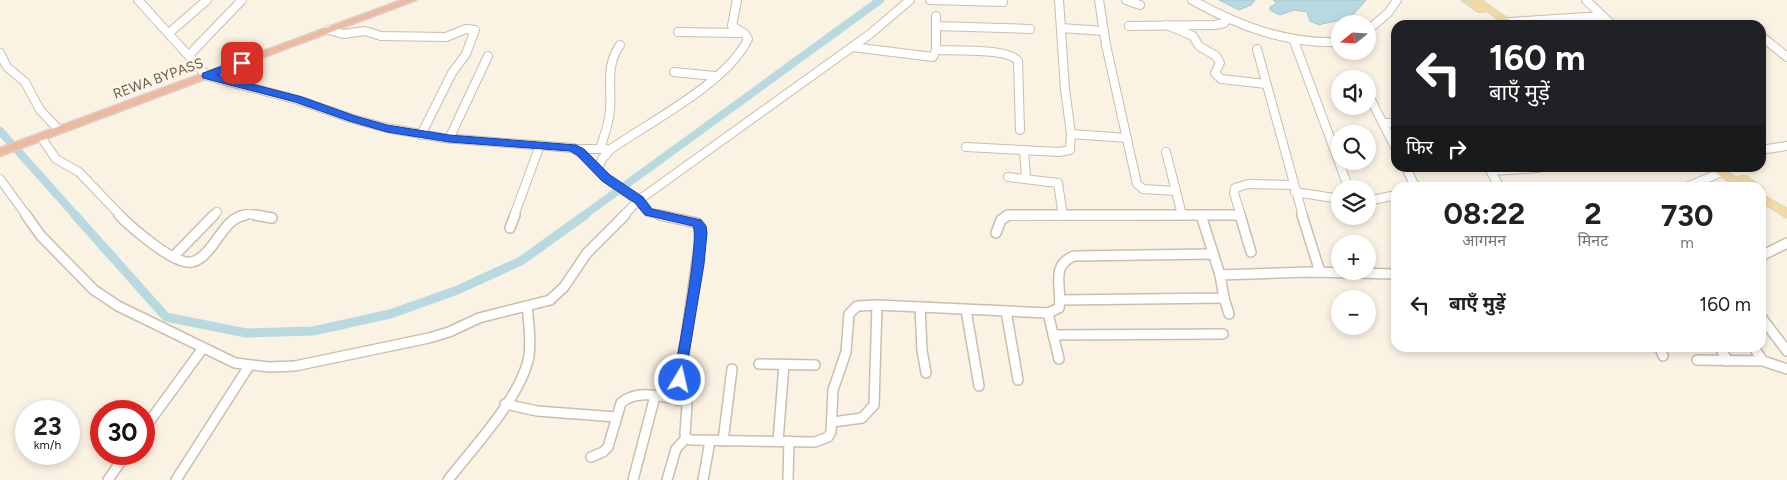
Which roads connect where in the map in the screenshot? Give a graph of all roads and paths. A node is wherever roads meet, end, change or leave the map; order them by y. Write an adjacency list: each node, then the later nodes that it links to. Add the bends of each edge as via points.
1 (138, 0): 35 (street)
2 (207, 0): 35 (street)
3 (242, 0): 44 (street)
4 (738, 0): 34 (street, via 732,26)
5 (910, 0): 40 (street)
6 (930, 0): 16 (street)
7 (1059, 0): 29 (street)
8 (1099, 0): 32 (street)
9 (1126, 0): 17 (street)
10 (1192, 0): 20 (street)
11 (1397, 0): 25 (street)
12 (1465, 0): 21 (main road)
13 (1476, 0): 22 (main road)
14 (1586, 0): 19 (street)
15 (404, 1): 31 (highway, REWA BYPASS)
16 (1004, 2)
17 (1140, 5)
18 (936, 16): 27 (street)
19 (1602, 16): 23 (street); 24 (street)
20 (1227, 19): 26 (street, via 1215,25); 37 (street)
21 (1501, 20)
22 (1502, 20)
23 (1547, 20)
24 (1606, 20)
25 (1376, 23)
26 (1167, 25): 28 (street); 50 (street, via 1193,36 1199,46 1216,56 1220,63 1215,73 1221,80)
27 (936, 26): 30 (street); 42 (street)
28 (1129, 26)
29 (1061, 28): 32 (street); 57 (street)
30 (1030, 29)
31 (329, 30): 48 (highway, REWA BYPASS); 56 (street, via 343,34 364,31 381,36 446,37 466,29 475,30 466,54 452,73)
32 (1104, 31): 58 (street)
33 (678, 32): 34 (street)
34 (743, 32): 49 (street, via 748,40 743,52)
35 (169, 34): 44 (street)
36 (1766, 40): 46 (street)
37 (1294, 41): 38 (street); 79 (street)
38 (1331, 42)
39 (620, 45): 66 (street, via 610,58 610,112)
40 (852, 47): 42 (street, via 929,58 935,56); 88 (street, via 646,197)
41 (1257, 49): 50 (street)
42 (936, 50): 55 (street, via 1004,53 1015,57 1018,61)
43 (0, 53): 54 (street, via 7,67 25,82 40,110)
44 (189, 55): 48 (street)
45 (488, 56): 60 (street)
46 (1787, 57)
47 (674, 72): 49 (street)
48 (207, 76): 54 (highway, REWA BYPASS); 56 (street, via 298,100 352,119)
49 (715, 76): 67 (street)
50 (1266, 84): 83 (street)
51 (1376, 109): 52 (street)
52 (1383, 123): 53 (street); 61 (street)
53 (1391, 123)
54 (60, 130): 59 (highway, REWA BYPASS)
55 (1020, 130)
56 (421, 134): 60 (street)
57 (1071, 134): 58 (street); 69 (street, via 1070,150 1065,152)
58 (1127, 138): 84 (street, via 1137,184 1147,190)
59 (36, 139): 70 (highway, REWA BYPASS); 105 (street, via 60,163 80,172 133,229)
60 (449, 139): 62 (street)
61 (1391, 139)
62 (540, 145): 65 (street); 99 (street)
63 (1787, 146): 68 (street)
64 (966, 147): 69 (street)
65 (576, 149): 66 (street); 72 (street)
66 (600, 149): 67 (street)
67 (611, 149): 72 (street)
68 (1766, 149)
69 (1024, 150): 77 (street)
70 (0, 152)
71 (1166, 152): 84 (street)
72 (598, 170): 88 (street)
73 (1716, 172): 80 (street)
74 (1726, 172): 81 (main road)
75 (1728, 172): 82 (main road)
76 (1008, 177): 77 (street)
77 (1026, 178): 97 (street, via 1058,183)
78 (0, 179): 121 (street, via 41,236 94,290 118,306)
79 (1346, 180)
80 (1696, 182)
81 (1738, 182)
82 (1747, 182)
83 (1294, 189): 87 (street); 96 (street, via 1248,184 1235,188); 106 (street)
84 (1175, 191): 94 (street)
85 (1766, 193): 91 (main road)
86 (1391, 196): 89 (street)
87 (1331, 198)
88 (637, 199): 112 (street, via 587,253 557,295); 139 (street, via 648,212 689,220 700,226 698,264)
89 (1376, 199)
90 (1766, 200): 93 (main road)
91 (1787, 206)
92 (217, 212): 105 (street)
93 (1787, 214)
94 (1182, 215): 95 (street); 97 (street)
95 (1200, 215): 96 (street); 103 (street)
96 (1240, 215): 102 (street)
97 (1063, 216): 100 (street, via 1008,215 1000,220)
98 (272, 218): 105 (street, via 251,214 238,216 199,260 189,264)
99 (510, 228)
100 (996, 233)
101 (1787, 243): 104 (street)
102 (1251, 252)
103 (1213, 254): 108 (street); 110 (street, via 1066,258 1059,268)
104 (1766, 254)
105 (173, 257)
106 (1320, 272): 107 (street); 108 (street)
107 (1391, 274)
108 (1220, 275): 109 (street)
109 (1224, 298): 110 (street); 117 (street)
110 (1061, 300): 116 (street, via 1059,308)
111 (877, 305): 113 (street); 143 (street, via 857,306 848,314 846,352 833,390); 143 (street, via 874,405 871,413 864,418)
112 (527, 306): 132 (street, via 480,318 429,338 304,365 288,368); 140 (street, via 530,348 527,365)
113 (920, 307): 114 (street); 135 (street)
114 (966, 310): 115 (street); 137 (street)
115 (1006, 312): 116 (street); 136 (street)
116 (1048, 313): 120 (street)
117 (1229, 314)
118 (1766, 323): 122 (street)
119 (1223, 334): 120 (street)
120 (1053, 335): 125 (street)
121 (203, 348): 132 (street); 141 (street)
122 (1787, 350)
123 (1722, 352): 127 (street)
124 (1757, 352): 128 (street)
125 (1059, 359)
126 (1697, 360): 127 (street)
127 (1728, 361): 128 (street)
128 (1763, 361): 134 (street)
129 (759, 364): 130 (street)
130 (784, 365): 131 (street); 147 (street)
131 (815, 365)
132 (249, 366): 151 (street)
133 (732, 369): 146 (street)
134 (1787, 369)
135 (926, 373)
136 (1018, 380)
137 (979, 386)
138 (655, 396): 139 (street); 142 (street, via 624,398); 153 (street)
139 (677, 400): 144 (street, via 687,404)
140 (505, 404): 142 (street, via 536,411); 152 (street)
141 (155, 413)
142 (616, 417): 148 (street, via 608,447 598,456)
143 (833, 422): 147 (street, via 831,432 822,440)
144 (686, 438): 145 (street); 154 (street, via 676,449)
145 (710, 441): 146 (street); 155 (street)
146 (723, 441): 147 (street)
147 (784, 441): 156 (street)
148 (591, 457)
149 (118, 465): 150 (street)
150 (108, 480)
151 (176, 480)
152 (448, 480)
153 (633, 480)
154 (667, 480)
155 (703, 480)
156 (788, 480)

